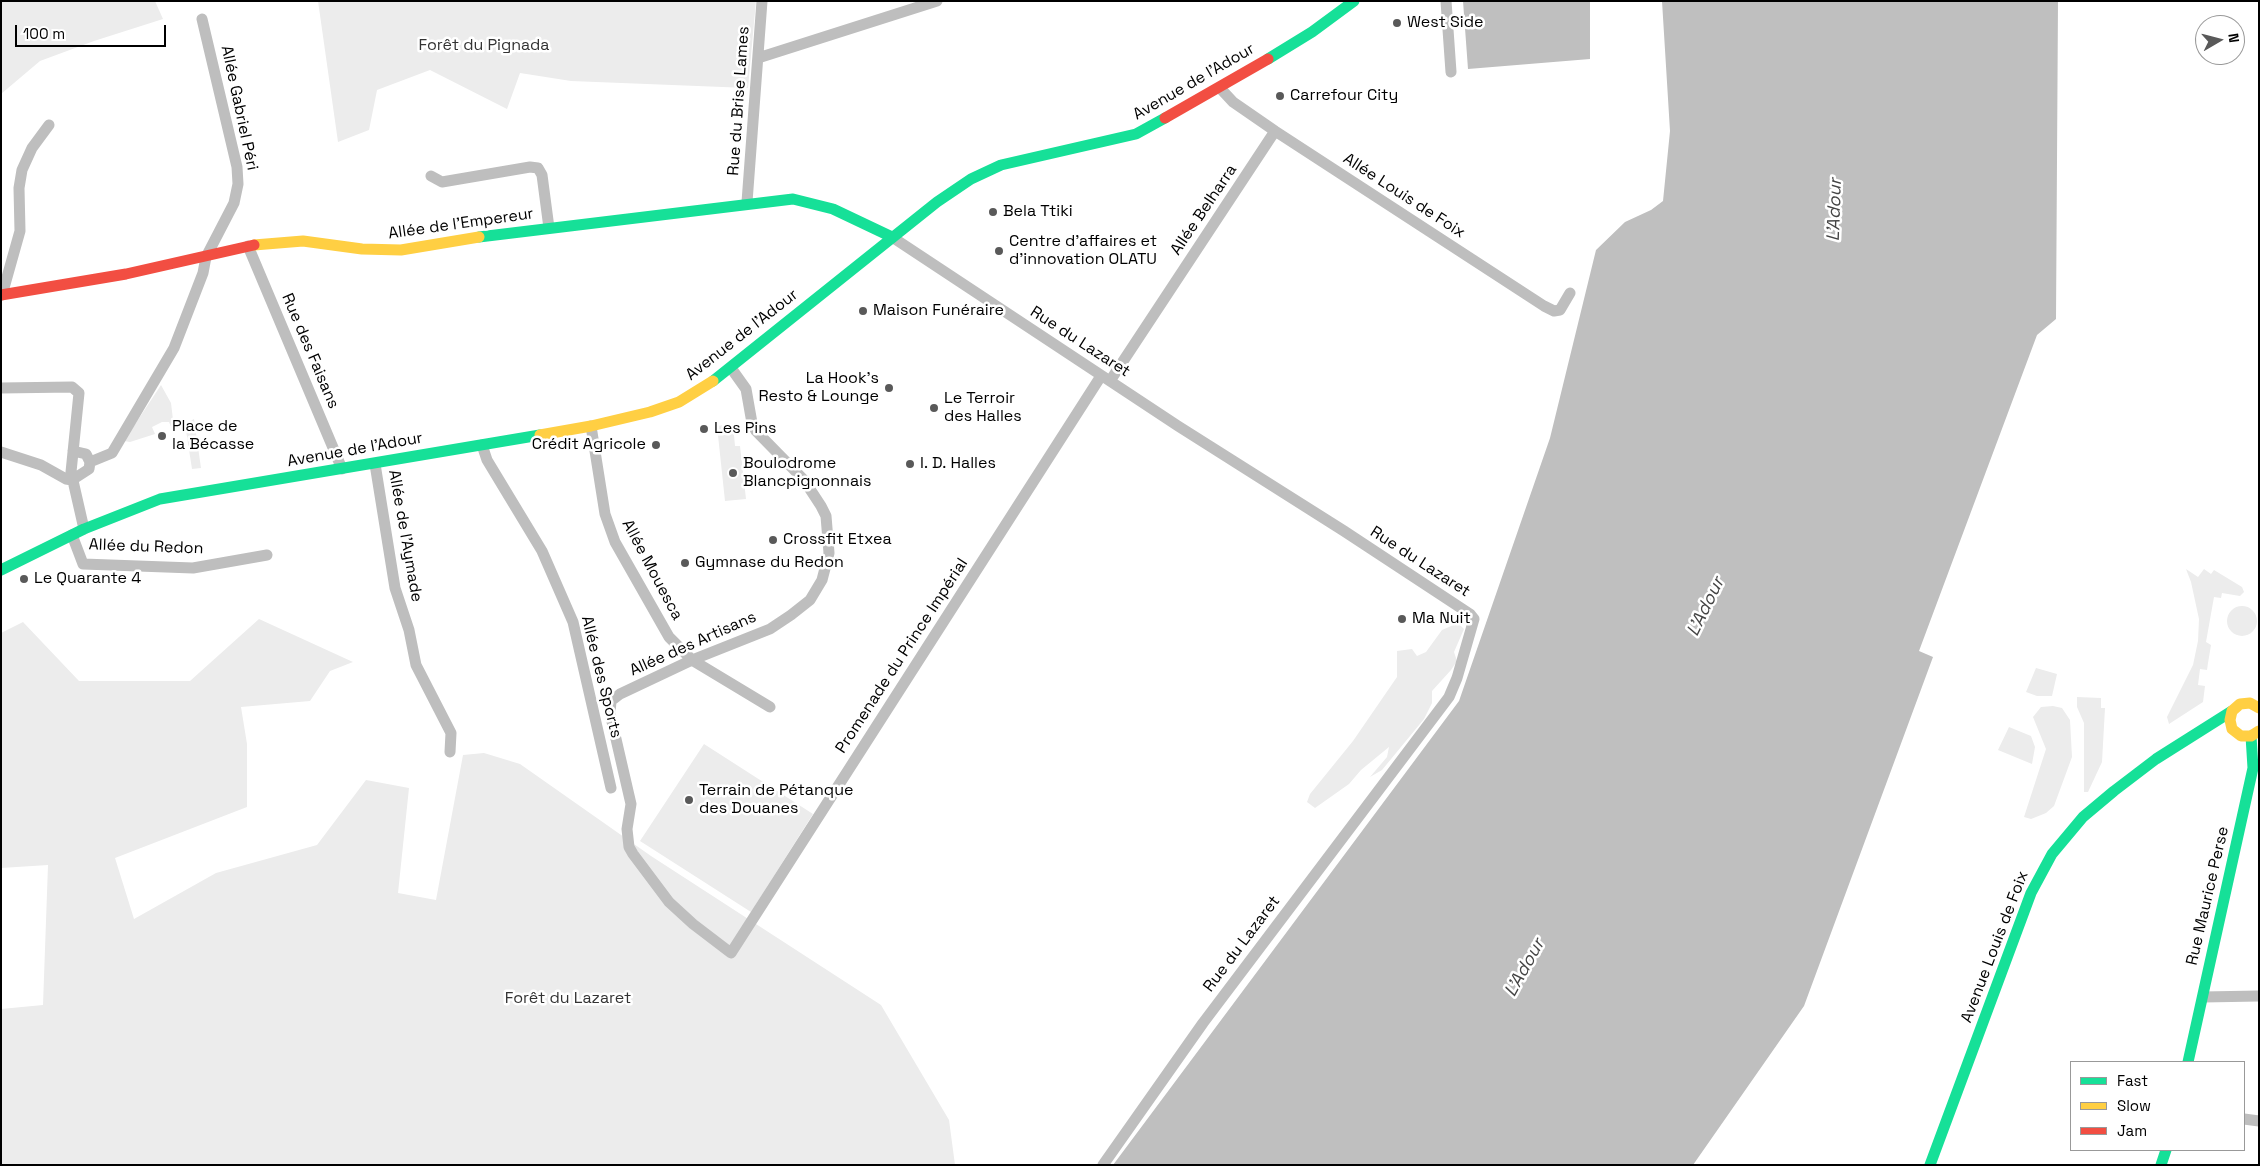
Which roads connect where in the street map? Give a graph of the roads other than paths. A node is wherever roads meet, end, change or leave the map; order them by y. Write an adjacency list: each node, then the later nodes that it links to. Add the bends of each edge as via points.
1 (762, 1): 6 (street, Rue du Brise Lames)
2 (936, 1): 6 (street)
3 (1354, 1): 8 (main road, Avenue de l'Adour, via 1312,32)
4 (1446, 1): 7 (street)
5 (202, 19): 16 (street, Allée Gabriel Péri, via 237,167 238,184 234,203)
6 (758, 58): 12 (street, Rue du Brise Lames)
7 (1452, 72)
8 (1220, 88): 10 (street, Allée Louis de Foix, via 1233,102); 14 (main road, Avenue de l'Adour, via 1136,134 989,170 961,185)
9 (48, 125): 18 (street, via 22,170 20,231)
10 (1275, 131): 17 (street, Allée Louis de Foix, via 1544,306 1560,310); 20 (street, Allée Belharra)
11 (431, 176): 13 (street, via 442,182 538,168 542,175)
12 (748, 202): 13 (main road, Allée de l'Empereur); 14 (main road, Allée de l'Empereur, via 793,199 812,203 854,218)
13 (549, 228): 15 (main road, Allée de l'Empereur, via 401,250 362,249 303,241)
14 (892, 237): 19 (main road, Avenue de l'Adour); 20 (street, Rue du Lazaret)
15 (248, 246): 16 (main road, Allée de l'Empereur); 28 (street, Rue des Faisans)
16 (206, 257): 18 (main road, Allée de l'Empereur); 26 (street, Allée Gabriel Péri, via 174,348 112,453)
17 (1570, 293)
18 (2, 295)
19 (731, 368): 22 (main road, Avenue de l'Adour, via 680,402); 34 (street, Allée des Artisans, via 746,389 756,431 804,480 821,506 826,516 829,553 822,580 810,600 791,615 770,628)
20 (1106, 379): 43 (street, Promenade du Prince Impérial); 50 (street, Rue du Lazaret, via 1344,531 1470,614 1474,620 1448,697 1203,1023)
21 (1, 388): 24 (street, via 72,387 77,390)
22 (591, 426): 23 (main road, Avenue de l'Adour); 34 (street, Allée Mouesca, via 605,514 615,542 670,637)
23 (482, 445): 27 (main road, Avenue de l'Adour); 42 (street, Allée des Sports, via 487,460 542,552 573,622)
24 (74, 451): 26 (street, via 86,454); 29 (street)
25 (1, 452): 29 (street, via 41,464)
26 (90, 462): 29 (street, via 89,469)
27 (376, 464): 28 (main road, Avenue de l'Adour); 41 (street, Allée de l'Aymade, via 394,588 409,630 416,665 451,733)
28 (342, 469): 30 (main road, Avenue de l'Adour, via 160,500)
29 (72, 480): 30 (street)
30 (84, 529): 31 (main road, Avenue de l'Adour)
31 (72, 534): 32 (street, Allée du Redon, via 83,564 194,568); 33 (main road, Avenue de l'Adour)
32 (267, 555)
33 (1, 570)
34 (692, 660): 35 (street, Allée Mouesca); 43 (street, Allée des Artisans, via 620,694 611,701 610,713 631,804 627,829 629,847 669,902)
35 (770, 707)
36 (2259, 708): 37 (main road, via 2245,703)
37 (2232, 711): 38 (main road, Avenue Louis de Foix); 39 (main road)
38 (2214, 723): 39 (main road); 51 (main road, Avenue Louis de Foix, via 2156,759 2114,791 2083,817 2047,862 2031,893)
39 (2230, 724): 40 (main road, via 2236,733)
40 (2255, 734): 45 (main road, Rue Maurice Perse, via 2253,768)
41 (450, 752)
42 (611, 788)
43 (731, 954)
44 (2259, 996): 45 (street)
45 (2202, 997): 46 (main road, Rue Maurice Perse)
46 (2188, 1061)
47 (2245, 1118): 48 (street)
48 (2259, 1121)
49 (2166, 1151): 52 (main road)
50 (1103, 1165)
51 (1930, 1165)
52 (2162, 1165)

